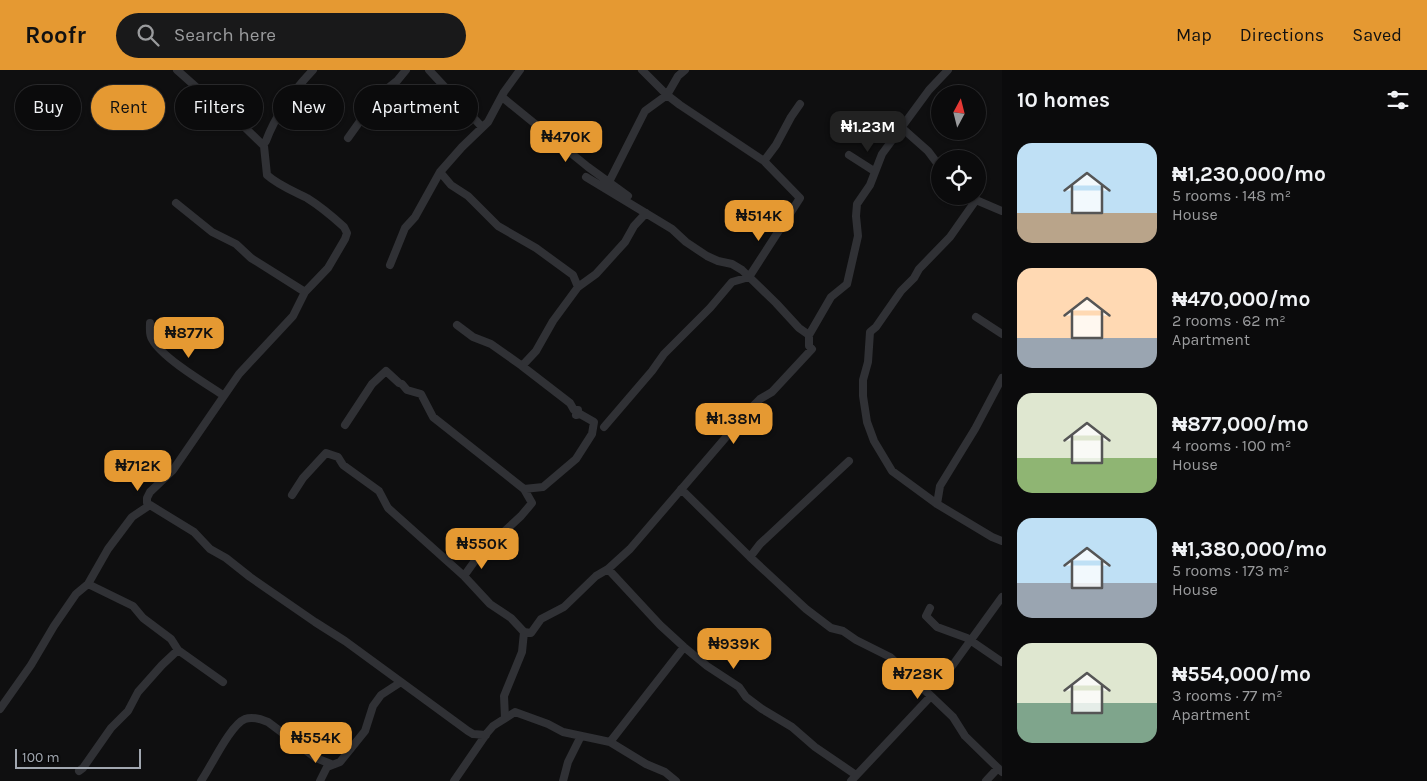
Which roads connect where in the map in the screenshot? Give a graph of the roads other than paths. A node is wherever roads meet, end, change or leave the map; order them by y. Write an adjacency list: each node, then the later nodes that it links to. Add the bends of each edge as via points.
1 (177, 70): 31 (street, via 264,146 267,174 274,182 307,199 344,227 347,233 339,251)
2 (314, 70): 15 (street, via 286,102)
3 (406, 70): 14 (street, via 378,96)
4 (429, 70): 12 (street)
5 (520, 70): 10 (street)
6 (642, 70): 9 (street)
7 (685, 70): 9 (street)
8 (948, 70): 13 (street)
9 (667, 95): 18 (street); 22 (street, via 645,111)
10 (502, 96): 12 (street); 22 (street)
11 (800, 104): 18 (street)
12 (482, 127): 20 (street)
13 (902, 128): 17 (street); 19 (street, via 882,154)
14 (348, 138)
15 (266, 141)
16 (849, 155): 19 (street)
17 (931, 155)
18 (764, 161): 29 (street, via 800,198)
19 (874, 171): 36 (street, via 870,185 857,204 858,236 847,284 831,296)
20 (440, 172): 28 (street, via 415,217 405,228); 30 (street, via 498,226 573,275)
21 (586, 177): 26 (street)
22 (609, 182): 26 (street)
23 (176, 203): 31 (street, via 212,232 236,244 251,258)
24 (986, 203): 27 (street)
25 (971, 205): 46 (street, via 950,236 919,269 870,332 863,380 867,422 874,442 892,470)
26 (646, 211): 29 (street, via 707,256 732,264); 30 (street, via 625,242 596,274)
27 (1002, 211)
28 (390, 265)
29 (749, 277): 36 (street); 41 (street, via 732,282 664,354)
30 (578, 287): 37 (street, via 536,351)
31 (305, 292): 39 (street, via 293,316)
32 (976, 317): 35 (street)
33 (150, 323): 39 (street, via 151,338 161,350)
34 (457, 325): 37 (street, via 525,368)
35 (1002, 334)
36 (809, 335): 43 (street, via 808,346 812,349 772,392 760,399)
37 (522, 366): 44 (street, via 578,410 576,415 594,422 592,434 576,459 543,487)
38 (1002, 378): 46 (street, via 940,486)
39 (223, 395): 47 (street, via 173,470 150,492 147,498)
40 (345, 425): 44 (street, via 372,384 386,371 407,390 421,394 433,416)
41 (604, 427)
42 (849, 461): 49 (street)
43 (681, 489): 49 (street); 50 (street, via 630,549)
44 (524, 490): 51 (street, via 532,503 478,555)
45 (292, 495): 51 (street, via 326,453 338,457 379,491 388,508)
46 (937, 504): 48 (street)
47 (150, 505): 52 (street, via 132,517); 61 (street, via 194,532 210,549)
48 (1002, 541)
49 (750, 557): 62 (street, via 831,628 843,631 890,657)
50 (608, 569): 55 (street, via 596,576 564,607 541,619 531,633); 56 (street)
51 (464, 576): 55 (street, via 490,604 511,618)
52 (88, 584): 57 (street, via 133,606 171,639); 63 (street, via 76,594)
53 (1002, 597): 59 (street)
54 (930, 608): 58 (street, via 926,616 937,627 967,638)
55 (524, 632): 64 (street, via 522,652 504,696)
56 (684, 647): 67 (street); 71 (street, via 734,683 762,709 801,733)
57 (178, 650): 60 (street); 70 (street, via 138,692 128,711)
58 (1002, 662)
59 (947, 673)
60 (223, 682)
61 (401, 682): 65 (street, via 468,731); 68 (street, via 372,706 365,731 340,762)
62 (930, 697): 69 (street, via 953,716 965,736); 71 (street)
63 (0, 709)
64 (505, 718): 65 (street); 66 (street, via 515,712)
65 (486, 735): 74 (street)
66 (581, 736): 67 (street); 75 (street)
67 (610, 742): 76 (street)
68 (331, 764): 72 (street, via 316,758 268,722 260,718 246,718 234,728); 73 (street)
69 (1000, 770): 77 (street)
70 (79, 771)
71 (853, 778)
72 (201, 781)
73 (320, 781)
74 (454, 781)
75 (563, 781)
76 (676, 781)
77 (986, 781)

